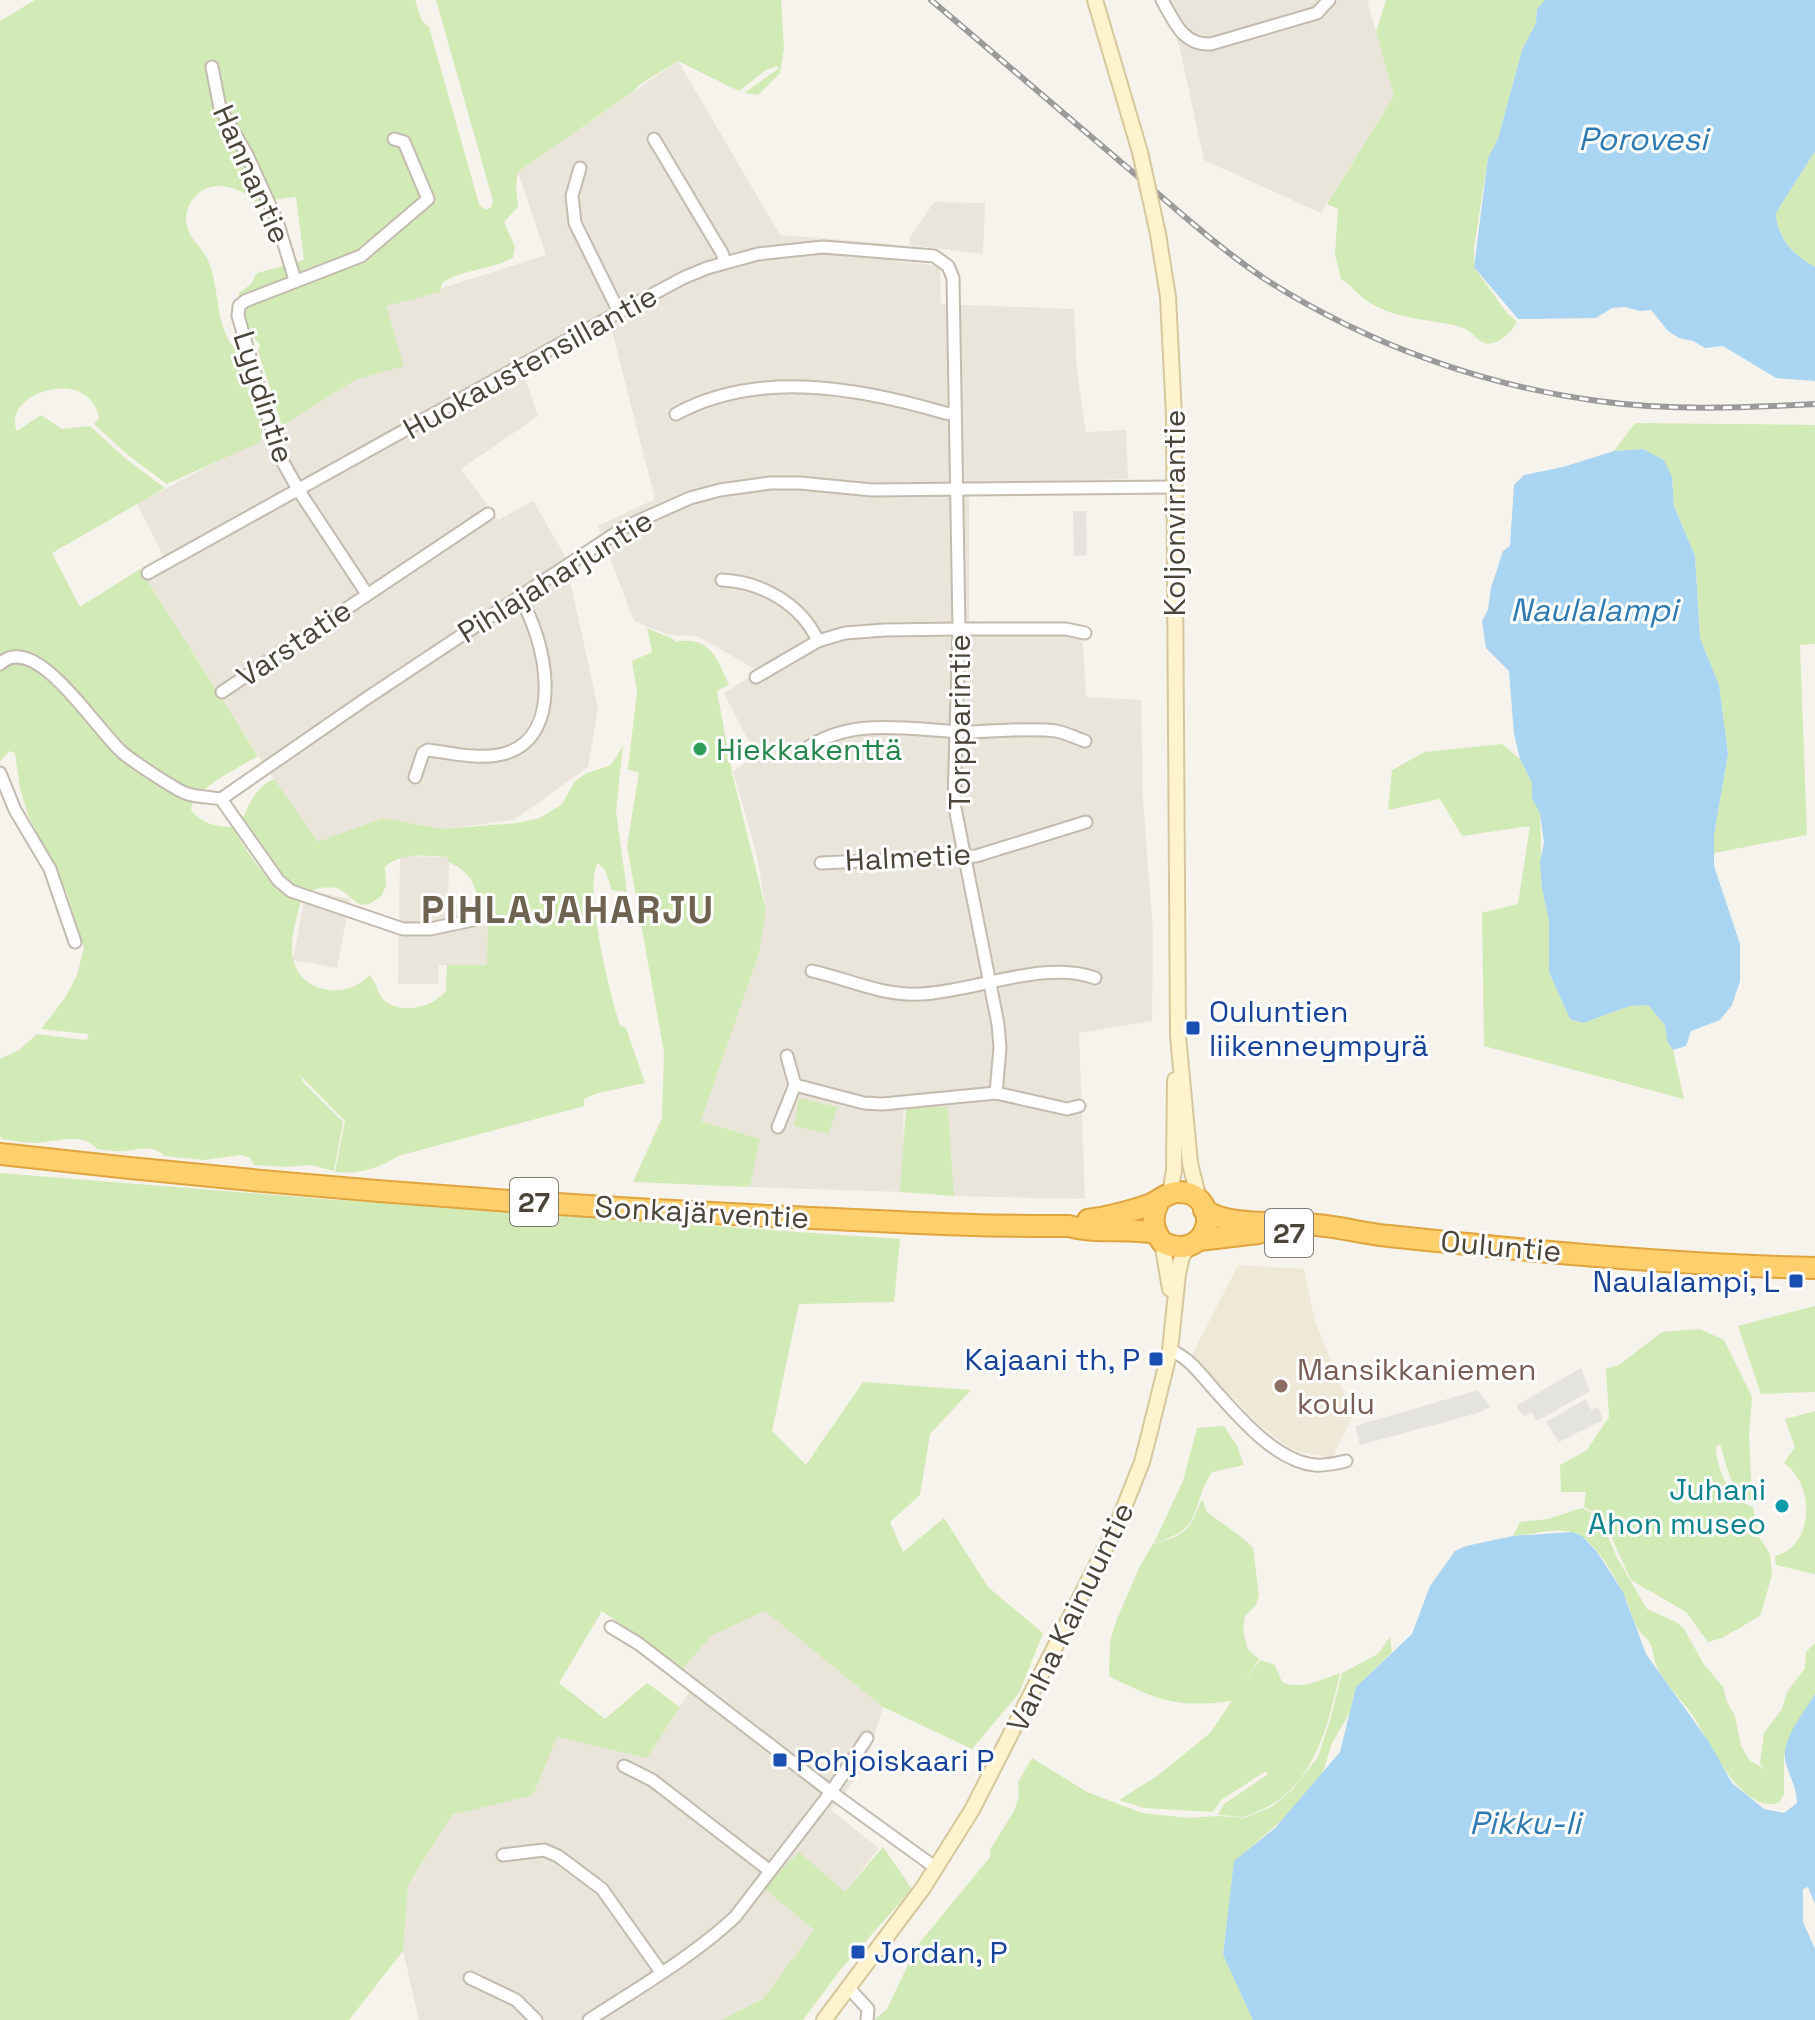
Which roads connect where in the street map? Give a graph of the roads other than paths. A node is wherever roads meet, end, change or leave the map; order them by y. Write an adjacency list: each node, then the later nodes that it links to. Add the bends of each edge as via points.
1 (1095, 0): 14 (main road, Koljonvirrantie, bridge, via 1158,234 1168,297)
2 (1162, 0): 3 (street, via 1186,38 1201,45 1317,13)
3 (1329, 0)
4 (212, 67): 10 (street, Hannantie, via 220,108 277,221)
5 (394, 139): 10 (street, Lyydintie, via 404,142 428,199 361,256)
6 (654, 139): 9 (street)
7 (580, 168): 11 (street, via 572,196 575,223)
8 (940, 258): 9 (street, Huokaustensillantie, via 823,247); 13 (street, Torpparintie, via 953,278)
9 (725, 262): 11 (street, Huokaustensillantie)
10 (295, 280): 15 (street, Lyydintie, via 245,301 238,316 279,455)
11 (619, 312): 15 (street, Huokaustensillantie)
12 (676, 414): 13 (street, via 698,402 764,388 868,393)
13 (955, 414): 16 (street, Torpparintie)
14 (1173, 487): 16 (street, Pihlajaharjuntie); 42 (main road, Koljonvirrantie)
15 (299, 491): 18 (street, Huokaustensillantie); 20 (street, Varstatie)
16 (957, 491): 21 (street, Pihlajaharjuntie, via 800,483 720,490 625,527); 22 (street, Torpparintie)
17 (488, 514): 20 (street, Varstatie)
18 (148, 573)
19 (722, 580): 24 (street, via 777,596 803,617)
20 (367, 594): 27 (street, Varstatie)
21 (519, 597): 32 (street, via 530,614 544,665 546,699 538,724 519,746 500,755 428,750); 33 (street, Pihlajaharjuntie)
22 (959, 629): 23 (street); 24 (street, via 863,631); 28 (street, Torpparintie)
23 (1085, 633)
24 (818, 641): 26 (street)
25 (0, 664): 33 (street, via 26,657 44,667 122,753 186,794)
26 (756, 677)
27 (222, 692)
28 (954, 731): 29 (street, via 1058,731); 30 (street, via 862,728 824,737); 35 (street, Torpparintie, via 954,803)
29 (1085, 741)
30 (803, 751)
31 (0, 773): 38 (street, via 50,869)
32 (415, 777)
33 (221, 799): 37 (street, via 291,891 403,929)
34 (1086, 822): 35 (street, Halmetie)
35 (965, 857): 36 (street, Halmetie); 41 (street, Torpparintie)
36 (821, 863)
37 (473, 920)
38 (75, 942)
39 (812, 971): 41 (street, via 900,994)
40 (1095, 978): 41 (street, via 1058,973)
41 (992, 983): 45 (street, Torpparintie, via 1000,1048)
42 (1178, 1036): 49 (main road, Koljonvirrantie, via 1174,1170); 50 (main road, Koljonvirrantie, via 1190,1163)
43 (787, 1056): 44 (street)
44 (795, 1085): 45 (street, via 883,1104); 47 (street)
45 (996, 1093): 46 (street, via 1067,1109)
46 (1079, 1106)
47 (778, 1127)
48 (0, 1154): 51 (highway, Sonkajärventie / 27, via 642,1210)
49 (1164, 1197): 50 (highway, via 1190,1194); 51 (highway, Sonkajärventie / 27); 53 (highway, via 1153,1217)
50 (1202, 1205): 52 (highway, Ouluntie / 27, via 1221,1220 1312,1224); 54 (highway, via 1204,1232)
51 (1069, 1226): 53 (highway, Sonkajärventie / 27, via 1124,1229)
52 (1379, 1235): 54 (highway, Ouluntie / 27, via 1274,1232); 55 (highway, Ouluntie / 27, via 1681,1262)
53 (1159, 1238): 54 (highway, via 1179,1248); 56 (main road, Vanha Kainuuntie)
54 (1194, 1244): 56 (main road, Vanha Kainuuntie, via 1182,1256)
55 (1815, 1268)
56 (1173, 1307): 57 (main road, Vanha Kainuuntie)
57 (1170, 1350): 58 (street, via 1190,1361 1239,1418 1293,1459 1315,1465); 64 (main road, Vanha Kainuuntie, via 1142,1462 1117,1525 1002,1755)
58 (1346, 1461)
59 (611, 1627): 62 (street)
60 (867, 1738): 62 (street)
61 (624, 1766): 65 (street, via 652,1780)
62 (831, 1792): 64 (street); 65 (street)
63 (503, 1855): 66 (street, via 544,1850 558,1856 602,1889)
64 (936, 1868): 68 (main road, Vanha Kainuuntie)
65 (770, 1871): 66 (street, via 735,1917)
66 (661, 1972): 70 (street)
67 (470, 1978): 69 (street, via 516,2000)
68 (848, 1987): 71 (main road, Vanha Kainuuntie); 72 (street, via 868,2009)
69 (536, 2020)
70 (589, 2020)
71 (824, 2020)
72 (867, 2020)

